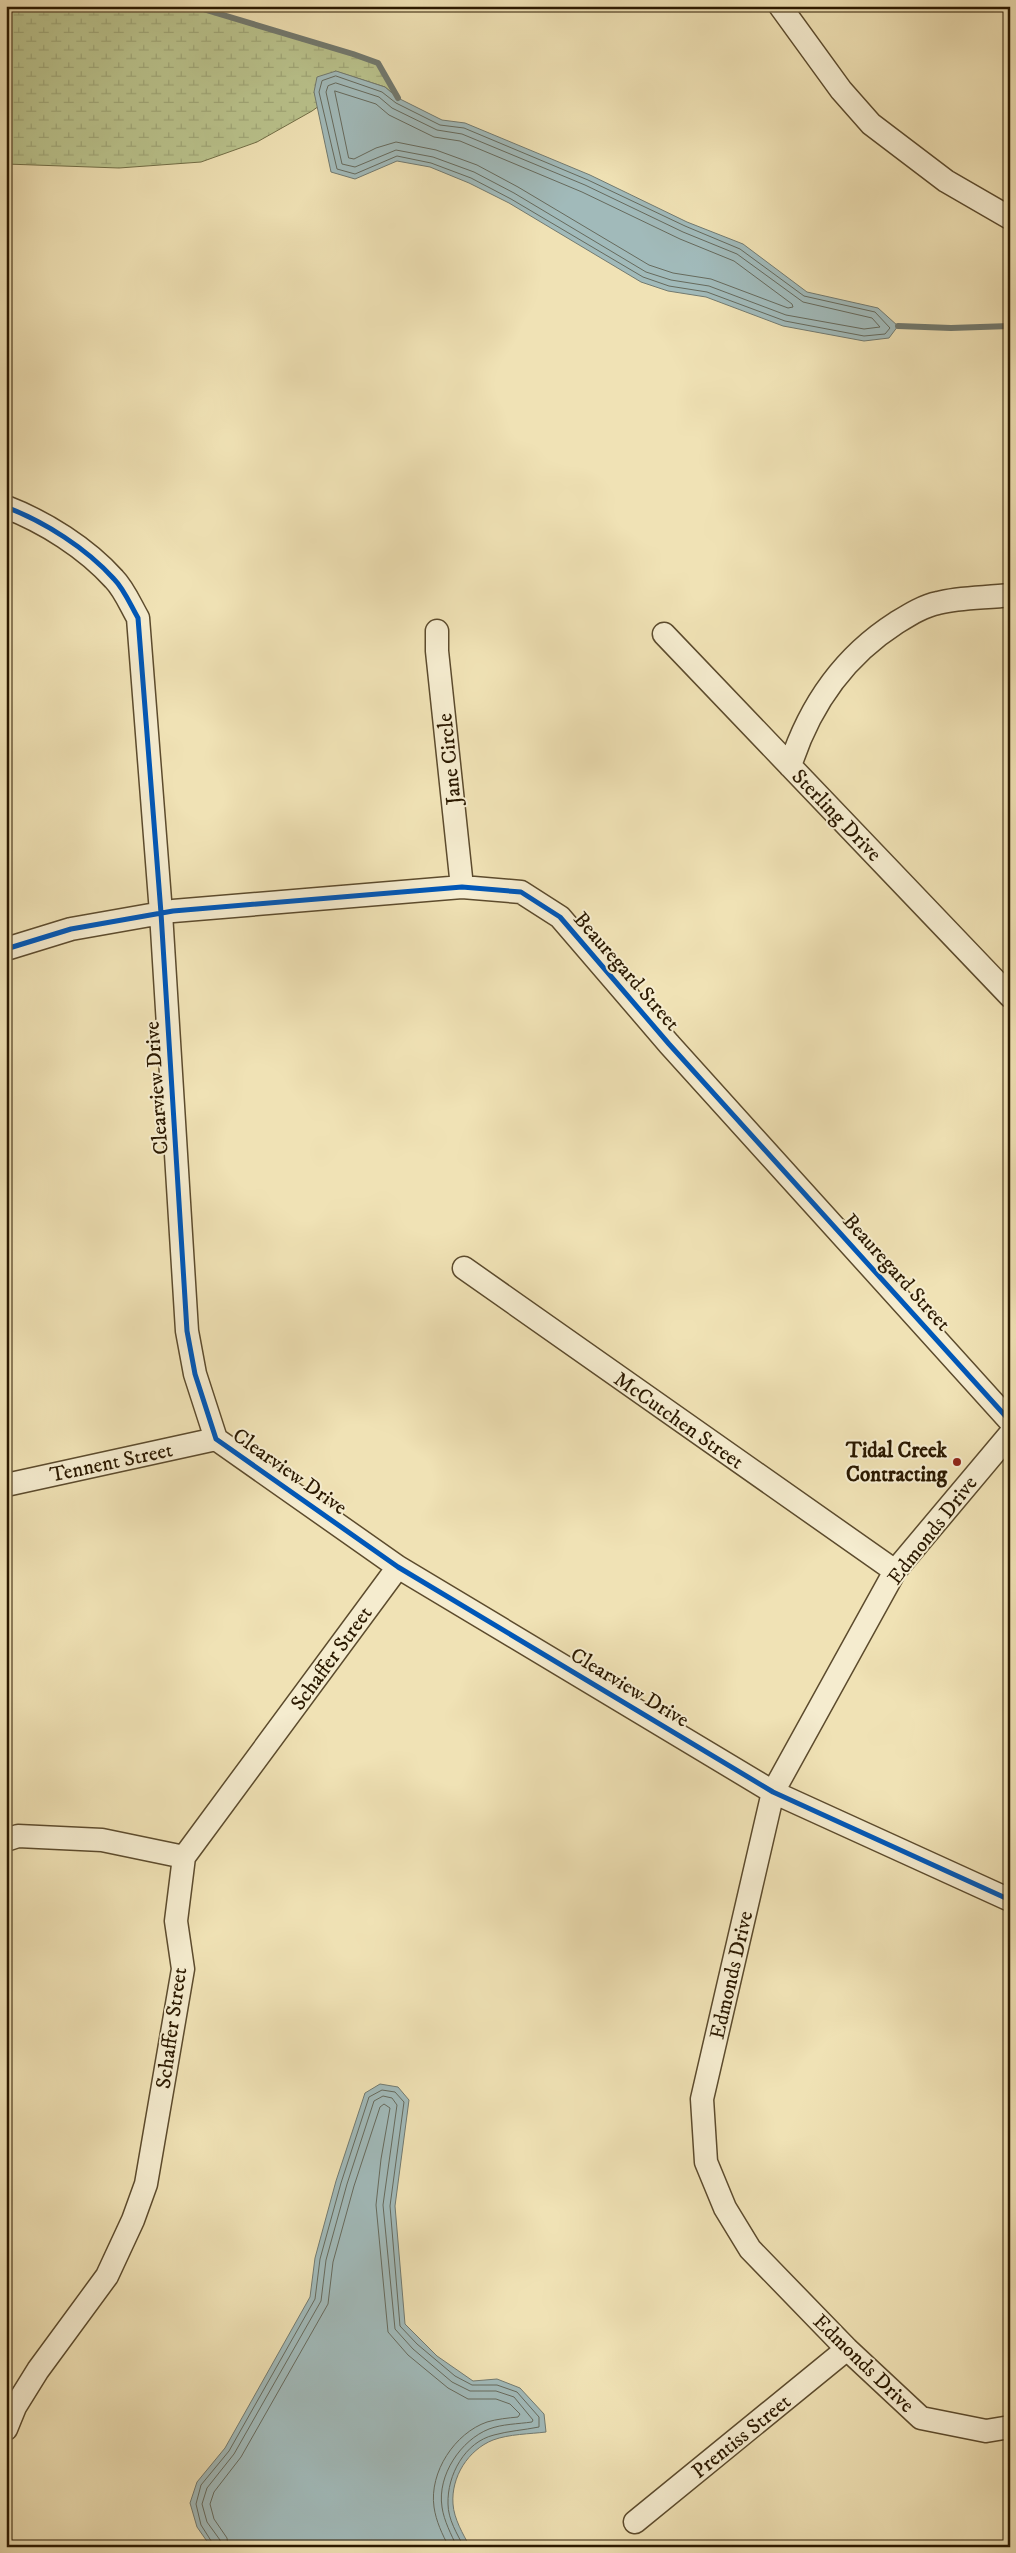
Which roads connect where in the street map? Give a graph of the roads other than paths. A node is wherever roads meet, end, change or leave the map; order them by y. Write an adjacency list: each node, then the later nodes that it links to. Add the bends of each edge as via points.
1 (780, 6): 2 (street, via 841,90 872,124 946,181)
2 (1010, 218)
3 (6, 507): 9 (street, Clearview Drive, via 85,552 116,580 138,618)
4 (1010, 596): 7 (street, via 937,603 880,633 855,654 830,684 800,737)
5 (438, 631): 8 (street, Jane Circle, via 438,660)
6 (664, 634): 7 (street, Sterling Drive)
7 (790, 766): 11 (street, Sterling Drive)
8 (462, 887): 9 (street, Beauregard Street); 13 (street, Beauregard Street, via 521,892 560,917 669,1044)
9 (161, 913): 10 (street, Beauregard Street, via 71,929); 15 (street, Clearview Drive, via 187,1332 195,1374)
10 (6, 949)
11 (1010, 996)
12 (464, 1268): 18 (street, McCutchen Street)
13 (1010, 1421)
14 (1010, 1434): 18 (street, Edmonds Drive)
15 (216, 1438): 16 (street, Tennent Street); 17 (street, Clearview Drive)
16 (6, 1485)
17 (398, 1567): 19 (street, Clearview Drive); 21 (street, Schaffer Street)
18 (895, 1571): 19 (street, Edmonds Drive)
19 (773, 1792): 22 (street, Clearview Drive); 23 (street, Edmonds Drive, via 702,2099 706,2162 725,2208 750,2249)
20 (6, 1840): 21 (street, via 18,1836 102,1840)
21 (184, 1857): 25 (street, Schaffer Street, via 176,1921 183,1969 146,2184 107,2276 38,2370)
22 (1010, 1900)
23 (847, 2349): 24 (street, Edmonds Drive, via 921,2418 986,2430); 26 (street, Prentiss Street)
24 (1010, 2427)
25 (6, 2429)
26 (635, 2522)

